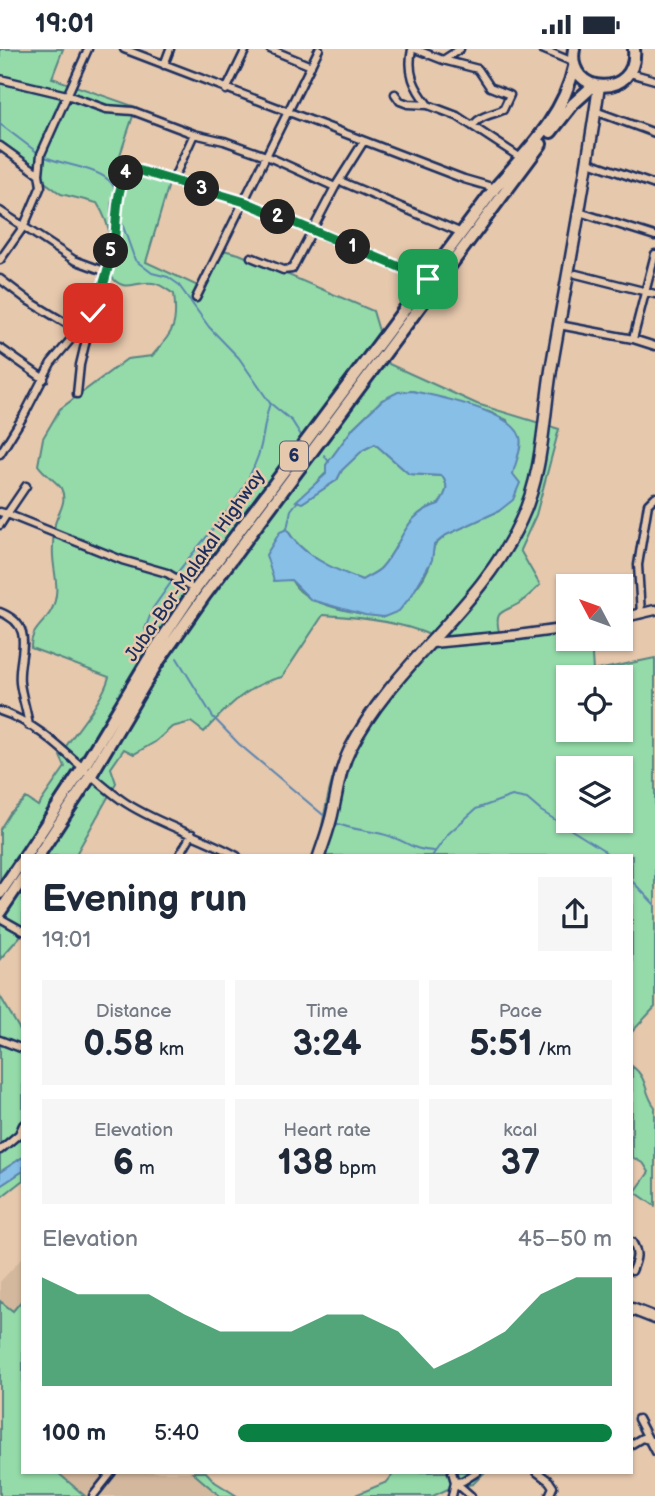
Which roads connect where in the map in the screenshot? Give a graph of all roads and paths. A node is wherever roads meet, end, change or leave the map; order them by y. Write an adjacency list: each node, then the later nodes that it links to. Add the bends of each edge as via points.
1 (88, 49): 22 (street)
2 (124, 49): 13 (street)
3 (170, 49): 13 (street)
4 (246, 49): 20 (street)
5 (270, 49): 15 (street)
6 (319, 49): 15 (street)
7 (413, 49): 12 (street); 23 (street, via 410,61 415,89)
8 (460, 49): 12 (street)
9 (542, 49): 14 (street)
10 (573, 49): 14 (highway, Juba-Bor-Malakal Highway / 6)
11 (634, 49): 16 (highway)
12 (443, 60): 26 (street, via 478,69 490,87 510,95 503,110)
13 (163, 65): 20 (street)
14 (574, 65): 19 (highway, via 583,79); 32 (highway, Juba-Bor-Malakal Highway / 6, via 566,96)
15 (311, 66): 25 (street)
16 (630, 73): 18 (street); 19 (highway, Juba-Bor-Malakal Highway / 6, via 612,85)
17 (0, 79): 22 (street)
18 (655, 80)
19 (596, 86): 24 (main road); 78 (highway, Juba-Bor-Malakal Highway / 6, via 573,103 544,140 212,585)
20 (226, 89): 25 (street)
21 (395, 94): 23 (street, via 408,104)
22 (67, 95): 28 (street, via 106,109 133,111); 34 (street, via 41,154)
23 (428, 106): 26 (street)
24 (595, 111): 27 (street); 33 (main road)
25 (289, 112): 29 (street); 31 (street)
26 (473, 125): 32 (street)
27 (655, 133)
28 (194, 134): 31 (street); 35 (street)
29 (364, 141): 36 (street); 38 (street)
30 (0, 146): 34 (street)
31 (266, 156): 36 (street); 39 (street)
32 (521, 158): 38 (highway, Juba-Bor-Malakal Highway / 6)
33 (586, 161): 37 (street); 41 (main road)
34 (39, 174): 42 (street, via 41,186)
35 (173, 180): 39 (street); 49 (street, via 128,170 116,204)
36 (338, 184): 43 (street); 44 (street)
37 (655, 185)
38 (495, 188): 44 (highway, Juba-Bor-Malakal Highway / 6)
39 (245, 202): 43 (street); 55 (street)
40 (0, 211): 42 (street)
41 (579, 212): 45 (street); 57 (main road)
42 (24, 226): 48 (street); 49 (street, via 74,260)
43 (312, 231): 47 (street, via 290,271); 52 (street)
44 (462, 233): 52 (highway, Juba-Bor-Malakal Highway / 6)
45 (655, 236)
46 (655, 254): 53 (street)
47 (251, 257)
48 (0, 260)
49 (107, 272): 56 (street)
50 (576, 274): 53 (street)
51 (0, 279): 58 (street)
52 (428, 279): 69 (highway, Juba-Bor-Malakal Highway / 6)
53 (645, 291): 54 (street); 59 (street)
54 (655, 294)
55 (196, 298)
56 (93, 313): 58 (street); 63 (street)
57 (559, 324): 59 (street); 75 (main road, via 538,464 523,517 496,564)
58 (77, 330): 62 (street)
59 (633, 339): 60 (street)
60 (655, 346)
61 (0, 348): 62 (street)
62 (44, 379): 64 (street)
63 (78, 394)
64 (0, 454)
65 (26, 486): 67 (street)
66 (655, 497): 72 (street, via 648,503 638,565)
67 (4, 513): 68 (street); 69 (street, via 167,573)
68 (0, 526)
69 (195, 590): 78 (highway, Juba-Bor-Malakal Highway / 6, via 148,660)
70 (655, 610): 72 (street)
71 (0, 612): 77 (street, via 19,625 25,648 19,680)
72 (641, 614): 73 (street)
73 (634, 615)
74 (556, 630): 75 (street)
75 (432, 643): 84 (main road, via 377,708 351,748 337,783)
76 (0, 711): 77 (street)
77 (29, 726): 78 (street)
78 (87, 771): 79 (street, via 127,804); 80 (highway, Juba-Bor-Malakal Highway / 6); 81 (highway, Juba-Bor-Malakal Highway / 6)
79 (192, 834): 82 (street); 83 (street)
80 (26, 854)
81 (39, 854)
82 (180, 854)
83 (233, 854)
84 (320, 854)
85 (21, 862): 87 (highway, Juba-Bor-Malakal Highway / 6)
86 (21, 881): 88 (highway)
87 (0, 893)
88 (0, 912)
89 (0, 918): 90 (street)
90 (21, 930)
91 (0, 1041): 92 (street)
92 (21, 1048)
93 (21, 1130): 94 (street)
94 (0, 1150)
95 (633, 1244): 96 (street, via 638,1258)
96 (633, 1269)
97 (633, 1309): 98 (main road)
98 (654, 1315)
99 (638, 1419): 100 (street)
100 (653, 1441): 101 (street, via 642,1438); 102 (street)
101 (633, 1443)
102 (655, 1452)
103 (110, 1474): 108 (street)
104 (453, 1474): 107 (street)
105 (474, 1474): 107 (street)
106 (540, 1474): 111 (street, via 553,1487)
107 (456, 1482): 109 (street); 110 (street)
108 (93, 1496)
109 (452, 1496)
110 (471, 1496)
111 (549, 1496)

